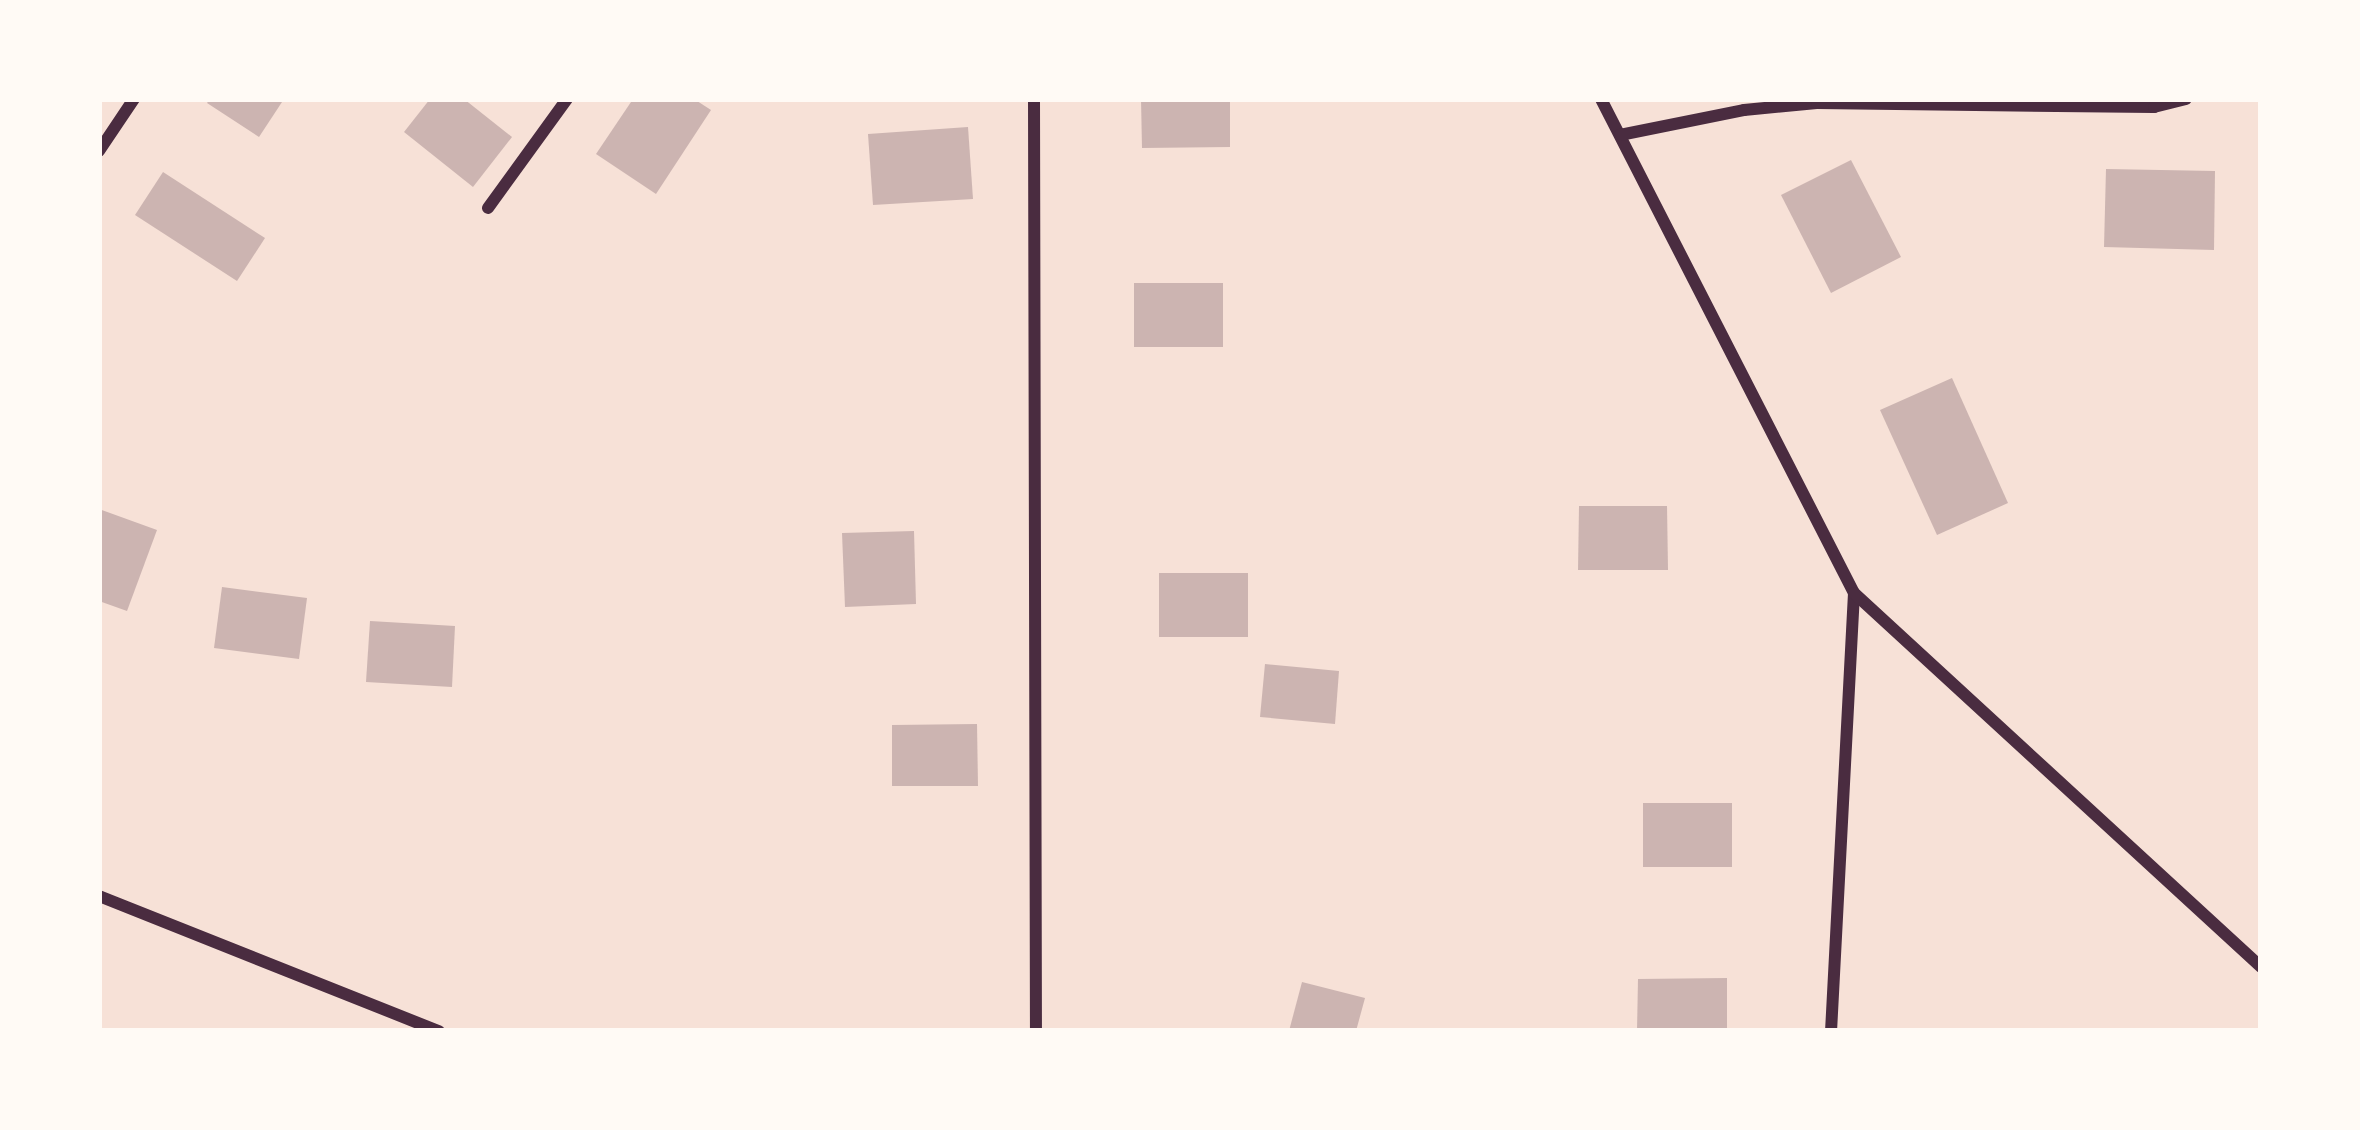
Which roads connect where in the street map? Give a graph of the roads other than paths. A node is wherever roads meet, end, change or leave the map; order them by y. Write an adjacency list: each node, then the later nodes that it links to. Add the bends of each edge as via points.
1 (134, 99): 7 (street)
2 (567, 99): 8 (street)
3 (1034, 99): 13 (street)
4 (1601, 99): 6 (street)
5 (2186, 99): 6 (street, via 2154,107 1816,104)
6 (1620, 135): 9 (street)
7 (99, 151)
8 (488, 208)
9 (1854, 593): 11 (street); 14 (street)
10 (99, 896): 12 (street)
11 (2261, 967)
12 (440, 1031)
13 (1036, 1031)
14 (1831, 1031)

